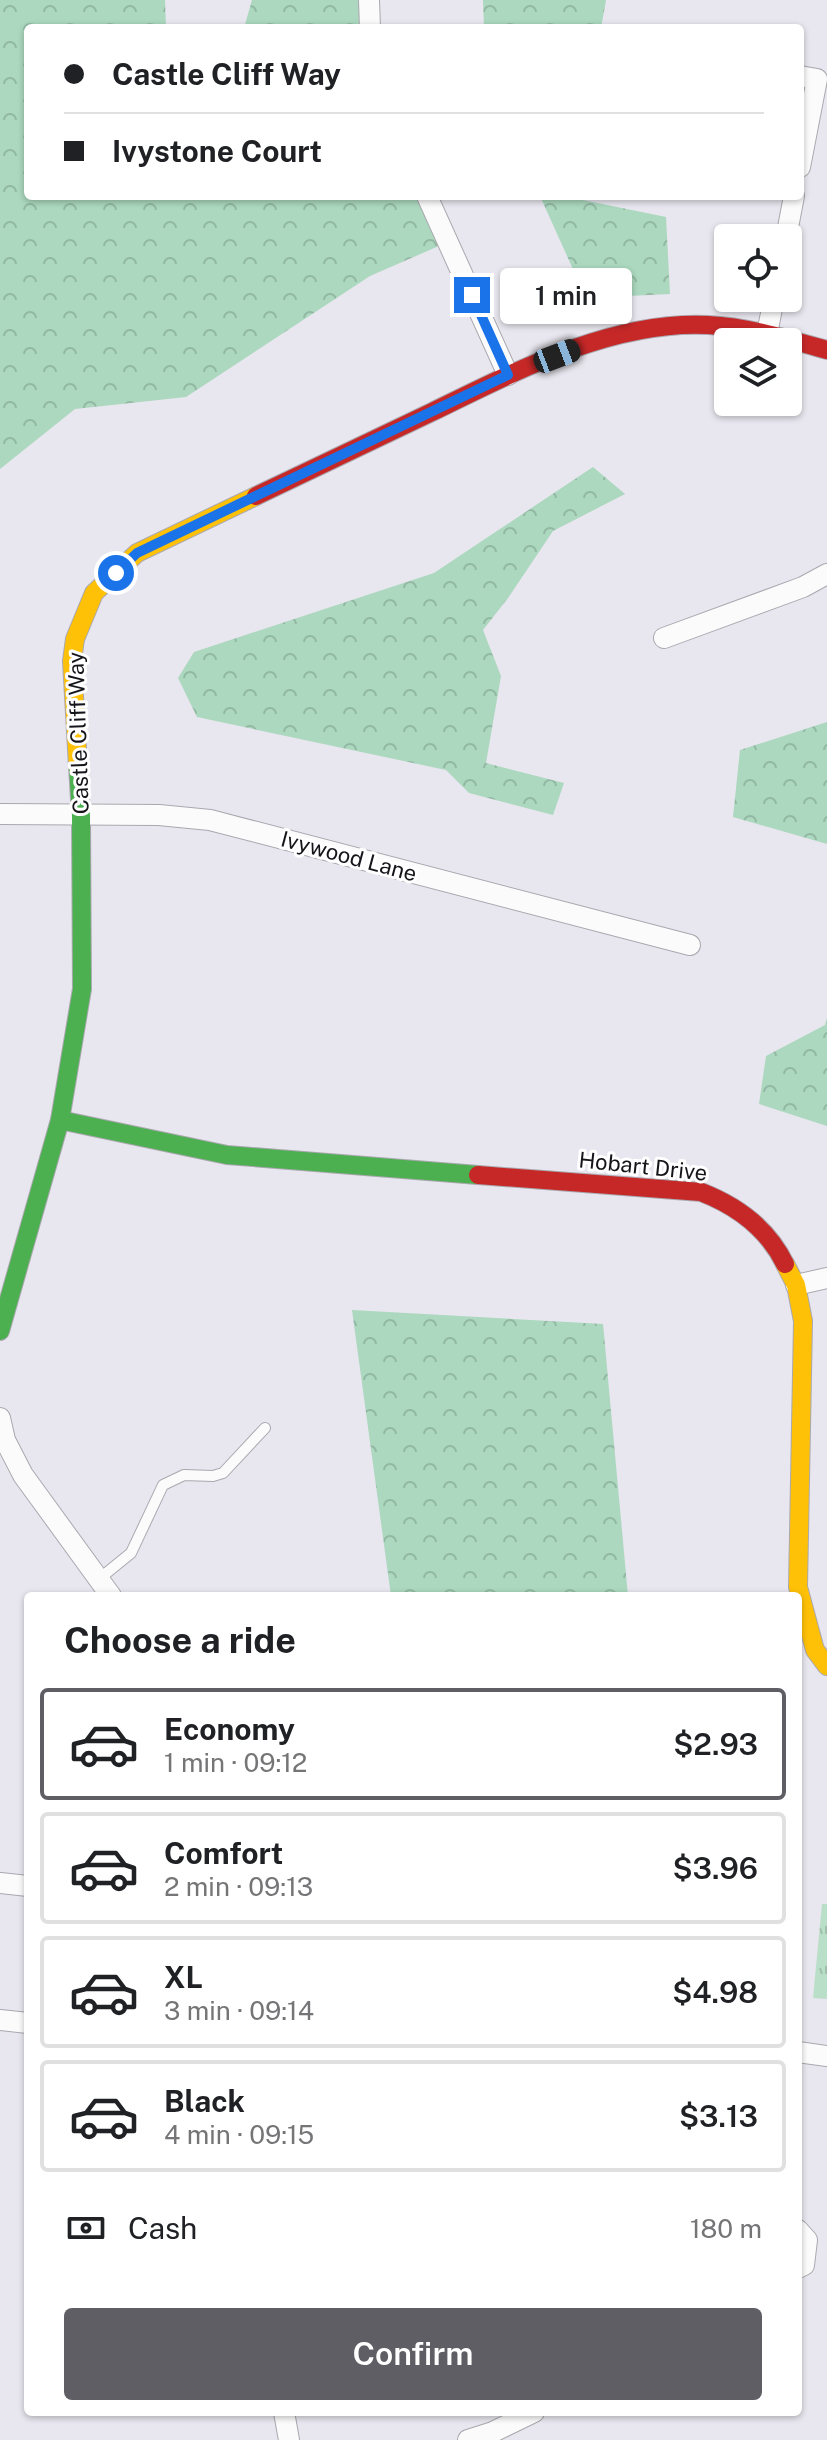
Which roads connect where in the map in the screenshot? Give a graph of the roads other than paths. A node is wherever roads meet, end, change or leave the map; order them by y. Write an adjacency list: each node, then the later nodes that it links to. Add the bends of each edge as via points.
1 (369, 0): 2 (street)
2 (370, 24)
3 (804, 77): 4 (street, via 817,79)
4 (804, 144)
5 (429, 200): 11 (street)
6 (793, 200): 7 (street)
7 (789, 224)
8 (728, 328): 11 (street, Castle Cliff Way, via 667,327 607,337)
9 (802, 343): 10 (street, Castle Cliff Way)
10 (827, 350)
11 (508, 375): 15 (street, Castle Cliff Way, via 137,553 94,593 72,661)
12 (827, 574): 13 (street)
13 (664, 638)
14 (0, 814): 15 (street, Ivywood Lane)
15 (81, 816): 16 (street, Ivywood Lane, via 210,820); 17 (street, Castle Cliff Way, via 82,989)
16 (690, 945)
17 (60, 1120): 19 (street, Hobart Drive, via 227,1155 701,1192 729,1203 755,1224 780,1253); 20 (street, Castle Cliff Way)
18 (827, 1278): 19 (street)
19 (796, 1285): 24 (street, Hobart Drive, via 803,1321)
20 (0, 1331)
21 (0, 1418): 23 (street, via 23,1475)
22 (265, 1428): 23 (lane, via 223,1473 184,1475 163,1485 131,1553)
23 (105, 1588)
24 (799, 1592)
25 (802, 1602): 26 (street, Hobart Drive, via 815,1650)
26 (827, 1666)
27 (0, 1883): 28 (street)
28 (24, 1886)
29 (0, 2020): 30 (street)
30 (24, 2023)
31 (802, 2053): 32 (street)
32 (827, 2056)
33 (802, 2234): 34 (street, via 807,2240)
34 (802, 2266)
35 (285, 2416): 37 (street)
36 (526, 2416): 38 (street)
37 (289, 2440)
38 (468, 2440)

